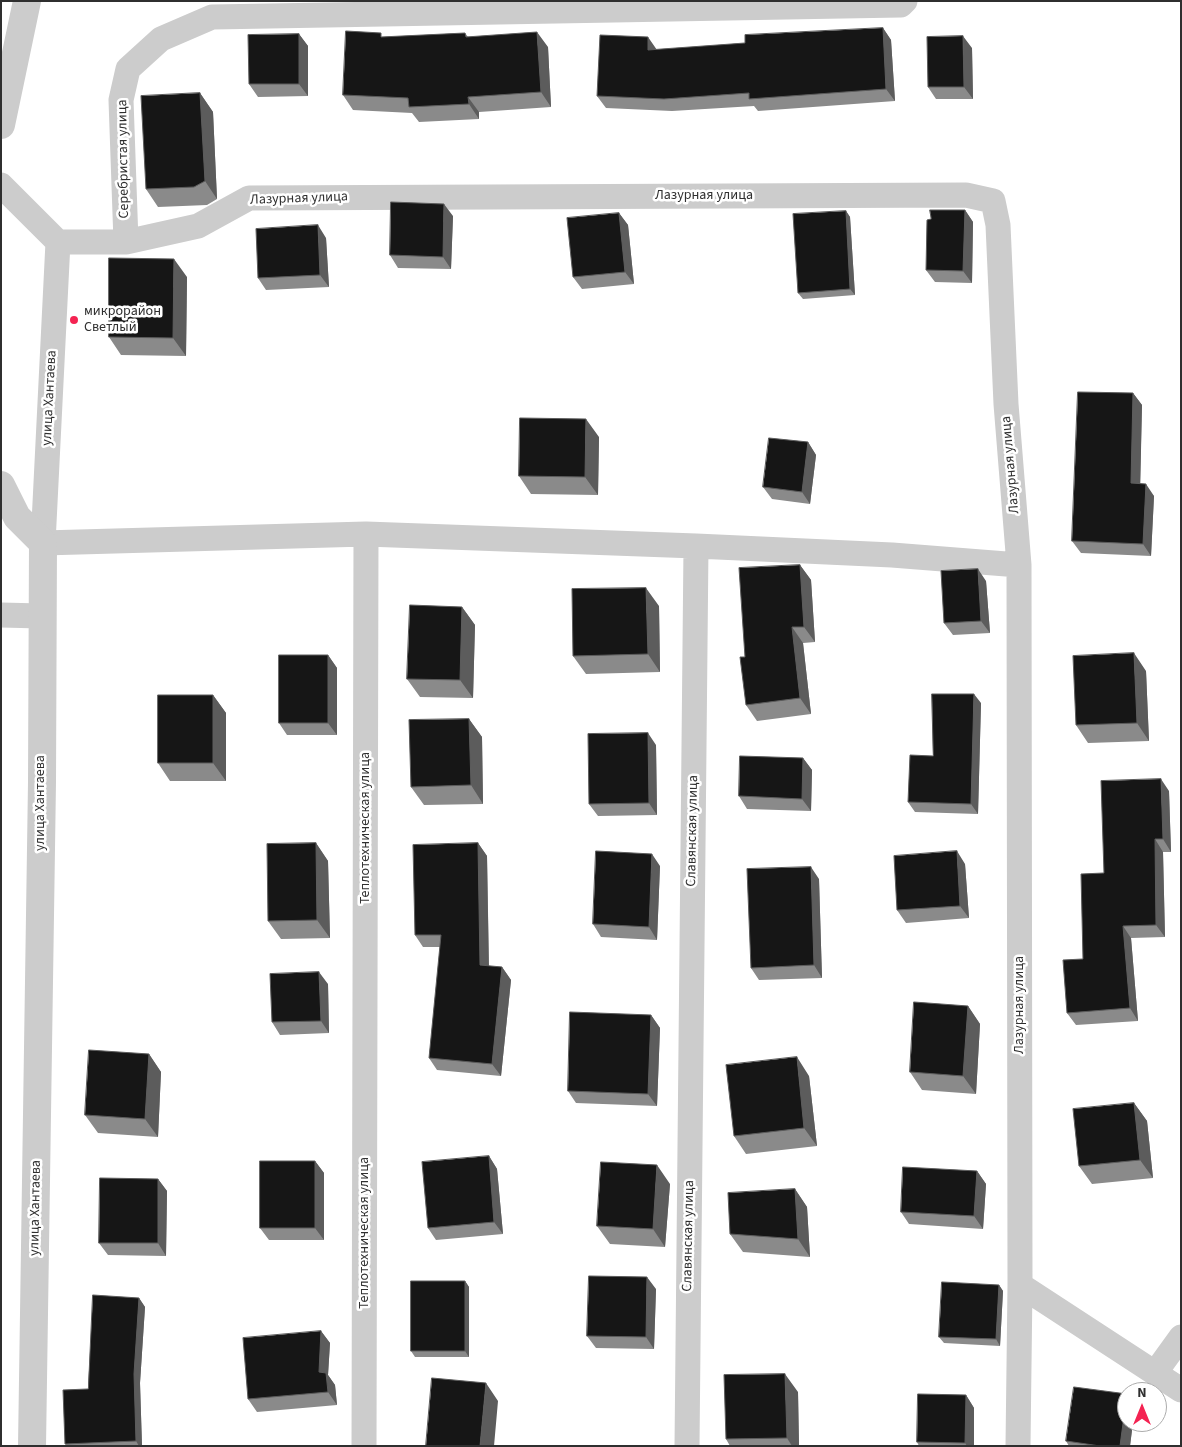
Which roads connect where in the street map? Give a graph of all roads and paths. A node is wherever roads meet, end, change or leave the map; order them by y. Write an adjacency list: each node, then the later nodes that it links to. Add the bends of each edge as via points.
1 (27, 1): 4 (street)
2 (905, 1): 3 (street, Серебристая улица, via 901,5)
3 (344, 8): 7 (street, Серебристая улица, via 212,18 161,39 128,69 121,100)
4 (1, 125)
5 (1, 185): 6 (street)
6 (58, 242): 7 (street, Лазурная улица); 10 (street, улица Хантаева)
7 (126, 242): 12 (street, Лазурная улица, via 198,226 249,198 966,195 993,201 998,225 1006,404)
8 (1, 485): 10 (street, via 17,517)
9 (366, 534): 10 (street); 11 (street); 20 (street, Теплотехническая улица)
10 (43, 543): 14 (street, улица Хантаева)
11 (696, 546): 12 (street); 21 (street, Славянская улица)
12 (1020, 565): 15 (street, Лазурная улица)
13 (1, 615): 14 (street)
14 (41, 616): 19 (street, улица Хантаева, via 42,782)
15 (1020, 1285): 17 (street); 22 (street, Лазурная улица)
16 (1181, 1337): 17 (street)
17 (1155, 1373): 18 (street)
18 (1181, 1390)
19 (32, 1446)
20 (364, 1446)
21 (687, 1446)
22 (1018, 1446)

